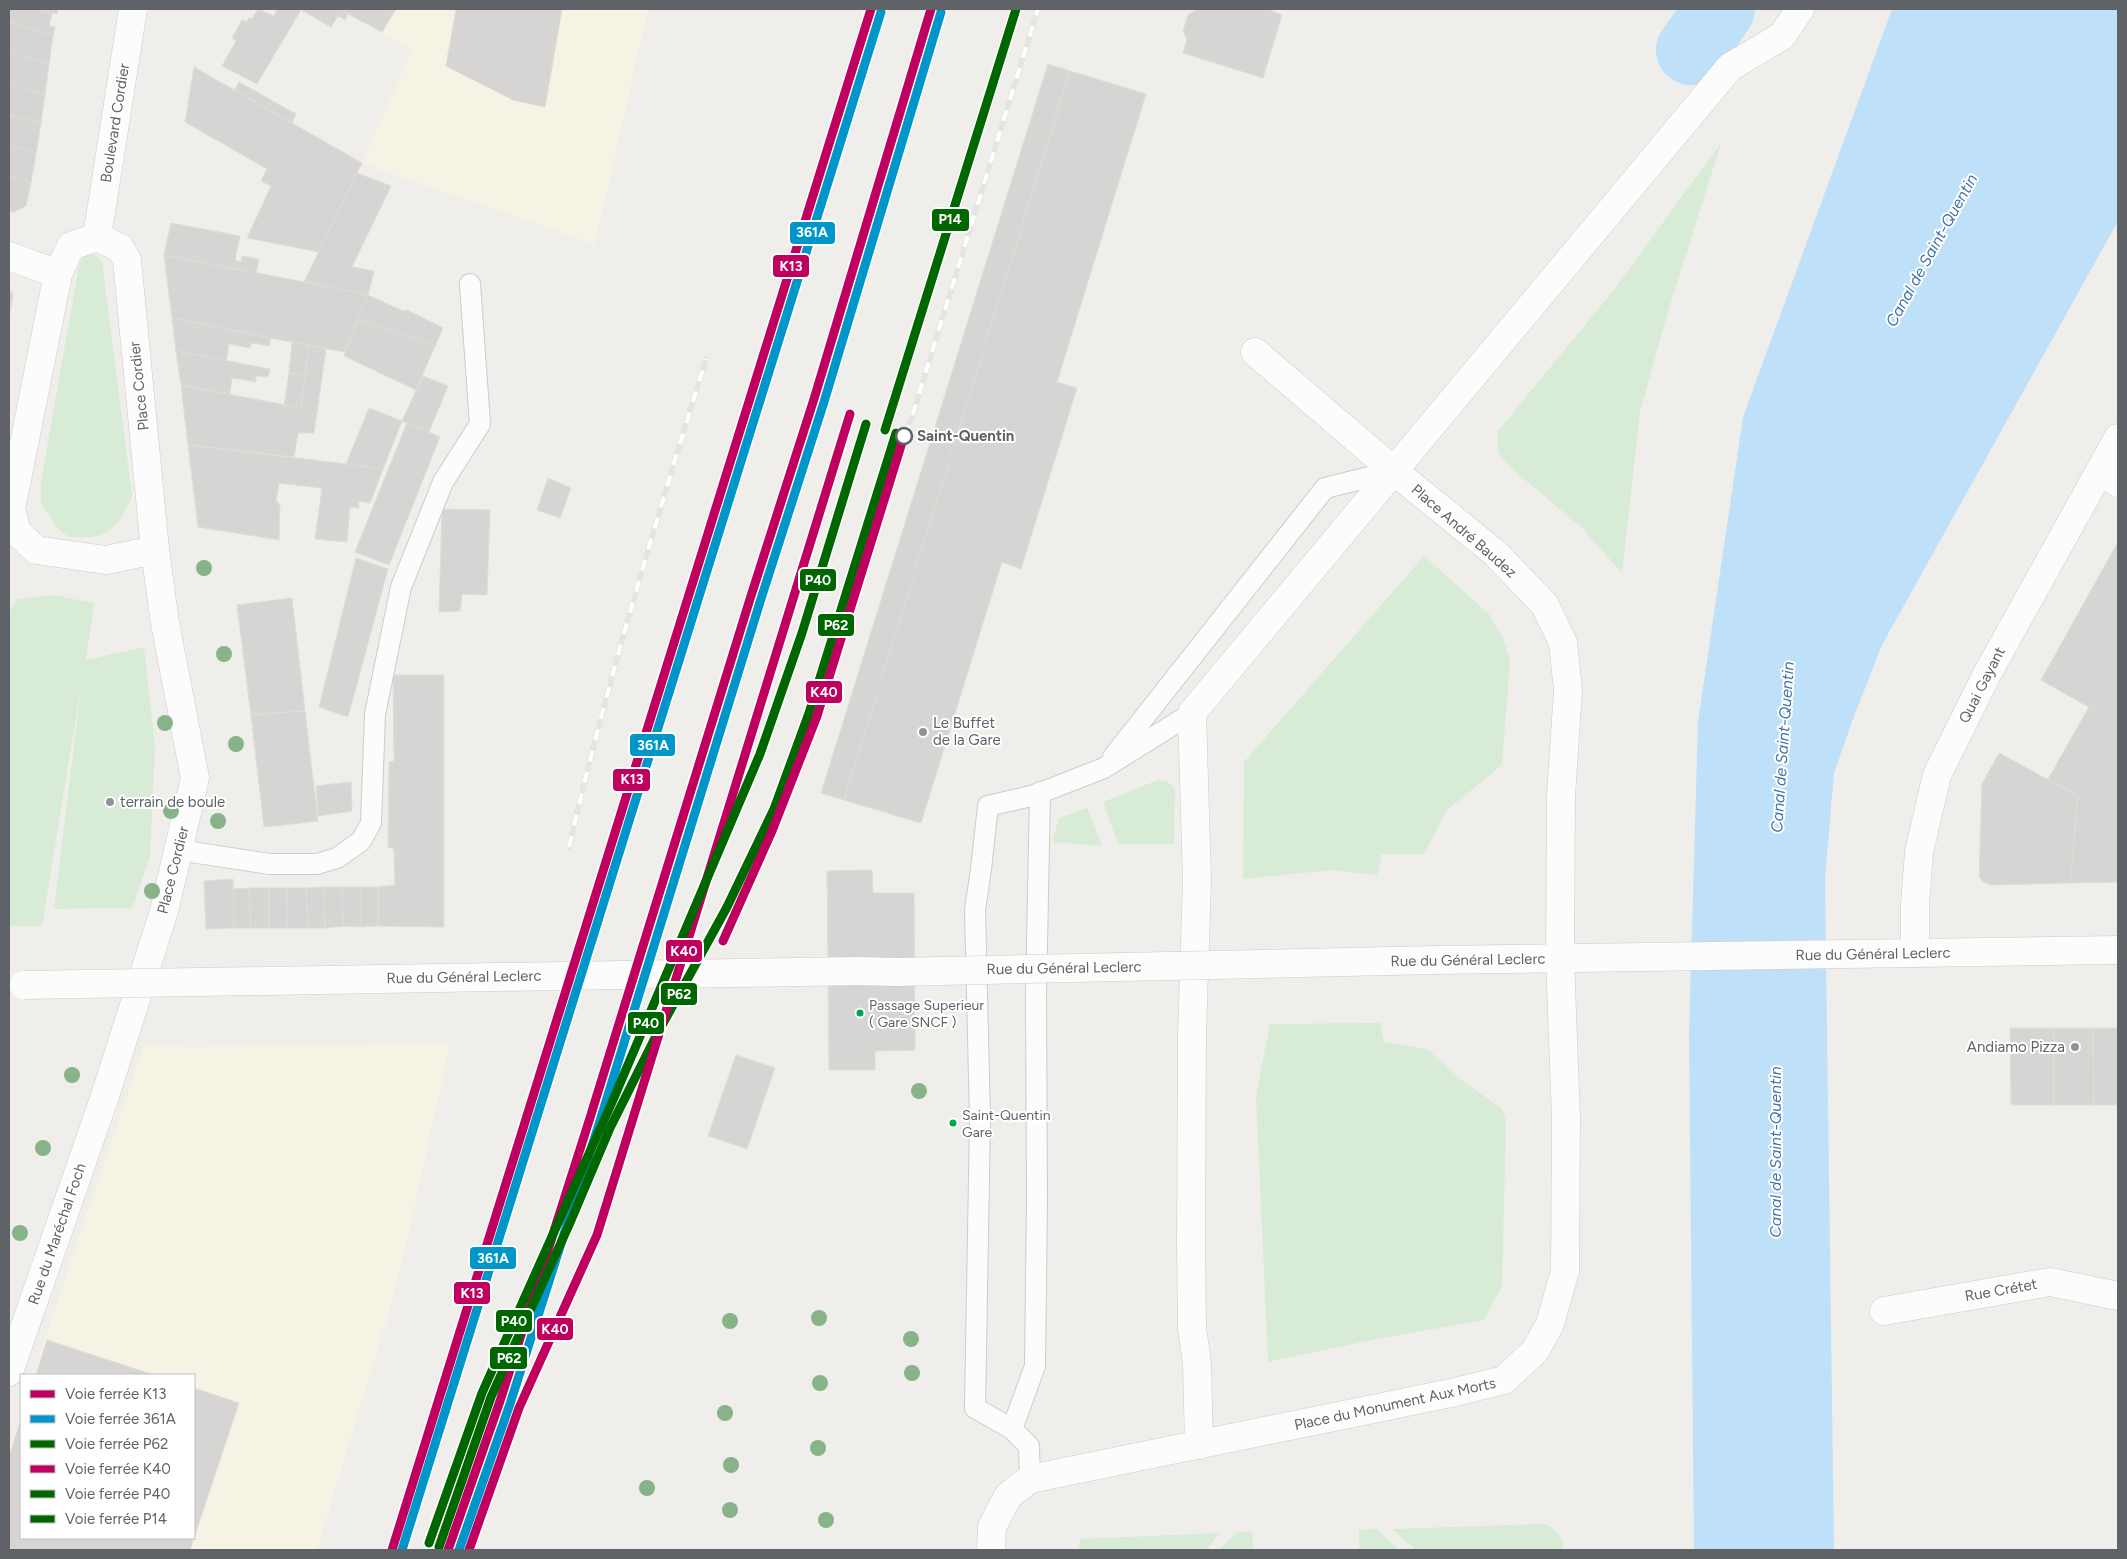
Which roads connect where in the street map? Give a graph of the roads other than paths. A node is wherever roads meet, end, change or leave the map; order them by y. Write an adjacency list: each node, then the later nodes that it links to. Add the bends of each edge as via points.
1 (132, 9): 3 (street, Boulevard Cordier)
2 (1800, 9): 9 (street, via 1782,36 1730,68)
3 (97, 236): 5 (street, via 71,246); 12 (street, Place Cordier, via 120,248 126,260)
4 (9, 256): 5 (street)
5 (58, 274): 11 (street, via 11,509)
6 (470, 284): 16 (lane, via 480,424 443,482 401,588 375,714 371,823 361,841 336,858 317,864 270,864)
7 (1255, 352): 9 (street, Place André Baudez)
8 (2118, 438): 10 (street, Quai Gayant)
9 (1394, 471): 13 (street); 14 (lane, via 1325,488); 19 (street, Place André Baudez, via 1495,553 1545,605 1563,643 1568,690 1561,796)
10 (2109, 477): 18 (street, Quai Gayant, via 1986,676 1937,774 1919,852)
11 (13, 536): 12 (street, via 36,550 106,560)
12 (155, 550): 16 (street, Place Cordier, via 165,623 195,778)
13 (1192, 713): 14 (lane); 26 (street, via 1197,880 1192,1036 1192,1328 1197,1363)
14 (1104, 768): 15 (lane)
15 (1040, 792): 25 (lane, via 1035,1366); 25 (lane, via 988,806 975,910 980,1119 975,1408)
16 (178, 850): 21 (street, Place Cordier, via 164,911)
17 (2118, 950): 18 (street, Rue du Général Leclerc)
18 (1915, 953): 19 (street, Rue du Général Leclerc)
19 (1560, 959): 20 (street, Rue du Général Leclerc, bridge); 26 (street, Place du Monument Aux Morts, via 1566,1118 1565,1271 1550,1324 1535,1351 1504,1380)
20 (16, 985)
21 (105, 1096): 24 (street, Rue du Maréchal Foch)
22 (2118, 1296): 23 (street, Rue Crétet, via 2050,1282)
23 (1884, 1311)
24 (9, 1372)
25 (1012, 1429): 27 (lane, via 1029,1446)
26 (1199, 1445): 27 (street, Place du Monument Aux Morts)
27 (1030, 1479): 28 (street, via 1008,1496 992,1527)
28 (991, 1550)

